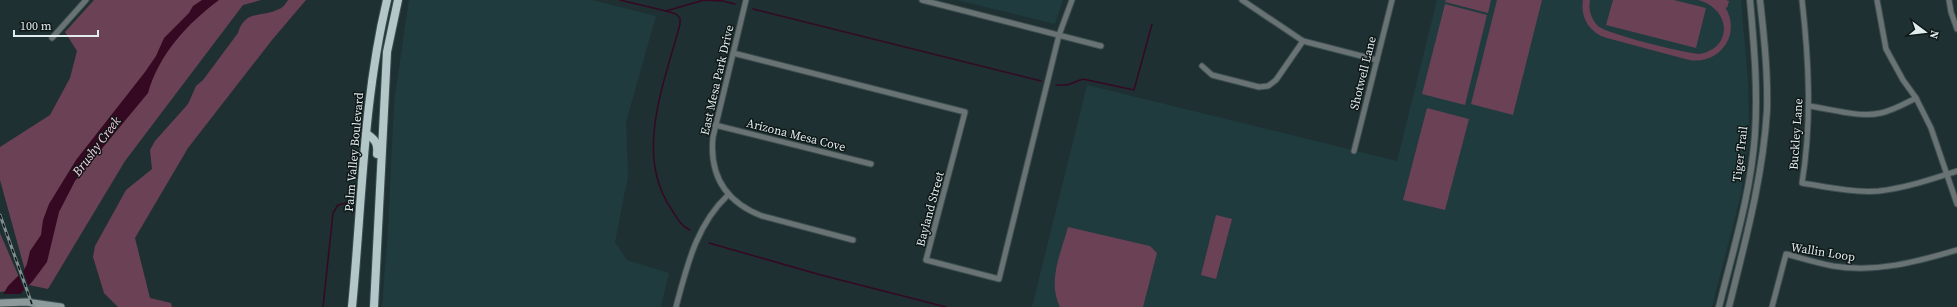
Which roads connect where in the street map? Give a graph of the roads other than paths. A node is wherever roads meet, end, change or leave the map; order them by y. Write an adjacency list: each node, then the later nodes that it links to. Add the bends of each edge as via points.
1 (86, 0): 16 (street)
2 (387, 0): 25 (highway, Palm Valley Boulevard, via 375,55)
3 (398, 0): 32 (highway, Palm Valley Boulevard, via 387,52)
4 (746, 0): 19 (street, East Mesa Park Drive)
5 (922, 0): 15 (street)
6 (1072, 0): 15 (street, Bayland Street)
7 (1242, 0): 17 (street)
8 (1392, 0): 20 (street, Shotwell Lane)
9 (1750, 0): 40 (street, Tiger Trail, via 1756,71 1755,134 1744,208)
10 (1760, 0): 41 (street, Tiger Trail, via 1767,75 1764,138 1754,208)
11 (1802, 0): 23 (street, Buckley Lane)
12 (1877, 0): 22 (street, via 1886,49)
13 (1949, 0): 14 (street)
14 (1957, 29)
15 (1059, 35): 18 (street); 19 (street, Bayland Street, via 999,279 926,260 966,112)
16 (52, 38)
17 (1303, 40): 20 (street); 21 (street, via 1276,80 1268,86 1212,75)
18 (1101, 46)
19 (733, 54): 24 (street, East Mesa Park Drive)
20 (1377, 60): 26 (street, Shotwell Lane)
21 (1202, 66)
22 (1916, 98): 23 (street, via 1880,114); 29 (street, via 1931,128)
23 (1809, 106): 29 (street, Buckley Lane, via 1808,146 1802,183 1850,190 1879,191)
24 (715, 125): 27 (street, Arizona Mesa Cove); 30 (street, East Mesa Park Drive, via 712,158)
25 (367, 134): 32 (highway, via 375,139 378,146 376,205); 37 (highway, Palm Valley Boulevard)
26 (1354, 151)
27 (871, 164)
28 (1957, 171): 29 (street, Buckley Lane)
29 (1947, 174): 31 (street)
30 (728, 195): 33 (street, East Mesa Park Drive, via 736,203 762,216); 39 (street, via 708,218 699,234)
31 (1957, 204)
32 (380, 212): 38 (highway, Palm Valley Boulevard)
33 (853, 240)
34 (1957, 250): 42 (street, Wallin Loop, via 1906,264 1862,268 1833,266 1786,254)
35 (0, 303): 36 (main road, via 26,302)
36 (60, 307)
37 (352, 307)
38 (374, 307)
39 (676, 307)
40 (1719, 307)
41 (1729, 307)
42 (1772, 307)

